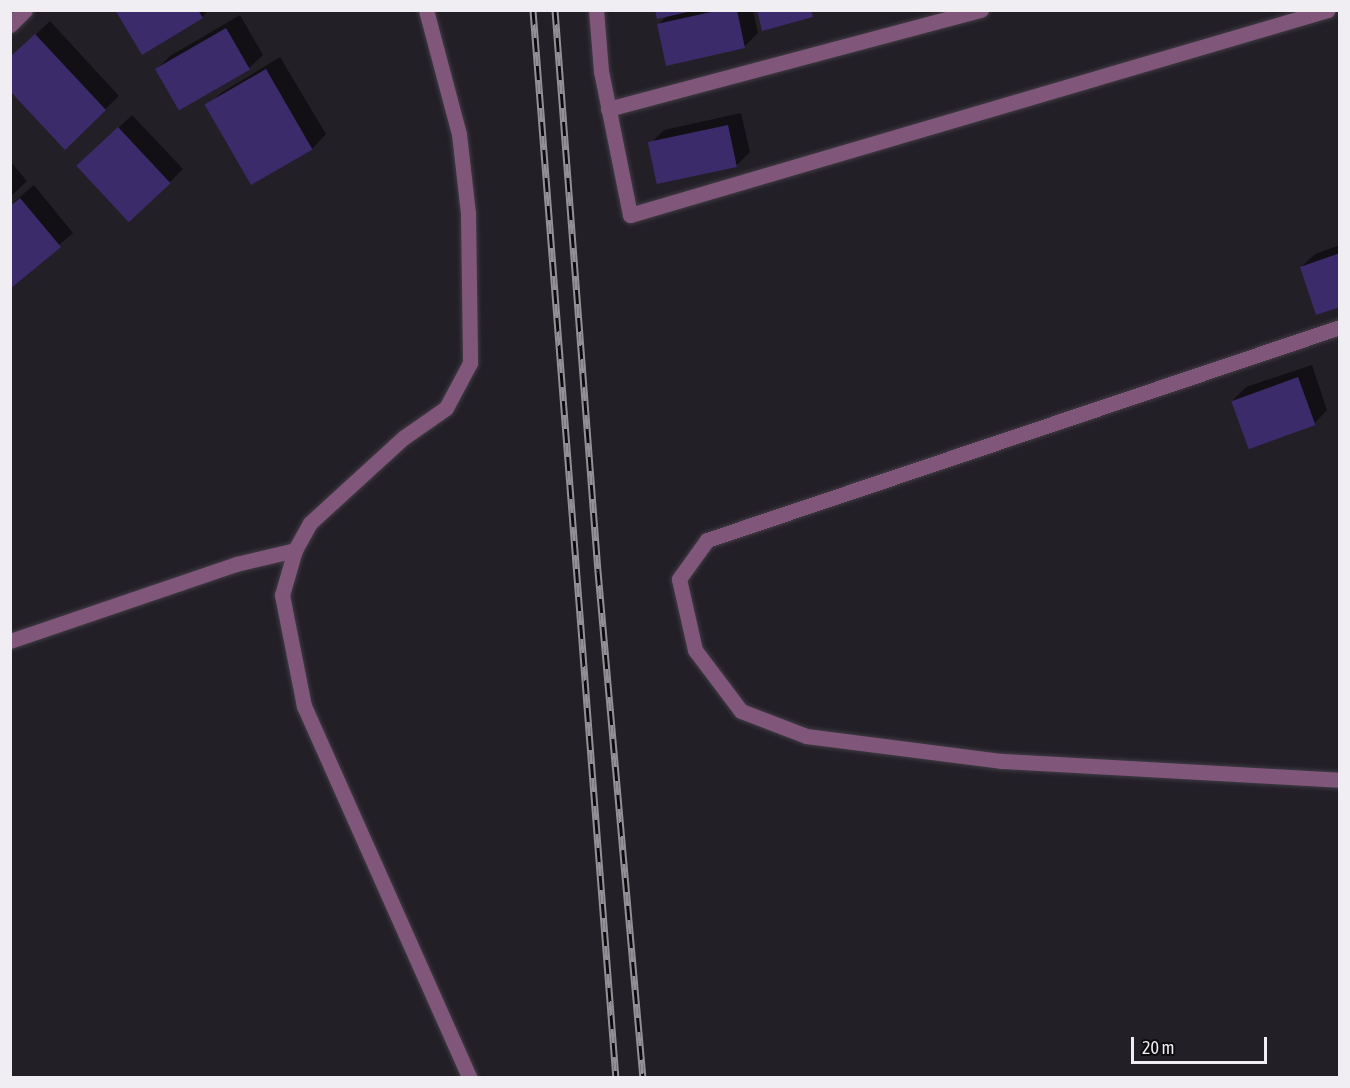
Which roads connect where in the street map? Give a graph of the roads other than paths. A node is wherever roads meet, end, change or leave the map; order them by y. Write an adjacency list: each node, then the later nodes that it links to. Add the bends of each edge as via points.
1 (25, 10): 6 (street)
2 (426, 10): 9 (street, via 459,134 468,213 470,363 446,408 404,438 310,524)
3 (596, 10): 7 (street)
4 (981, 10): 7 (street)
5 (1328, 10): 7 (street, via 630,215)
6 (10, 25)
7 (608, 109)
8 (1340, 327): 11 (street, via 707,540 680,579 695,650 741,711 807,736 1002,761)
9 (295, 550): 10 (street, via 236,564); 12 (street, via 282,595 304,706)
10 (10, 641)
11 (1340, 780)
12 (470, 1077)

